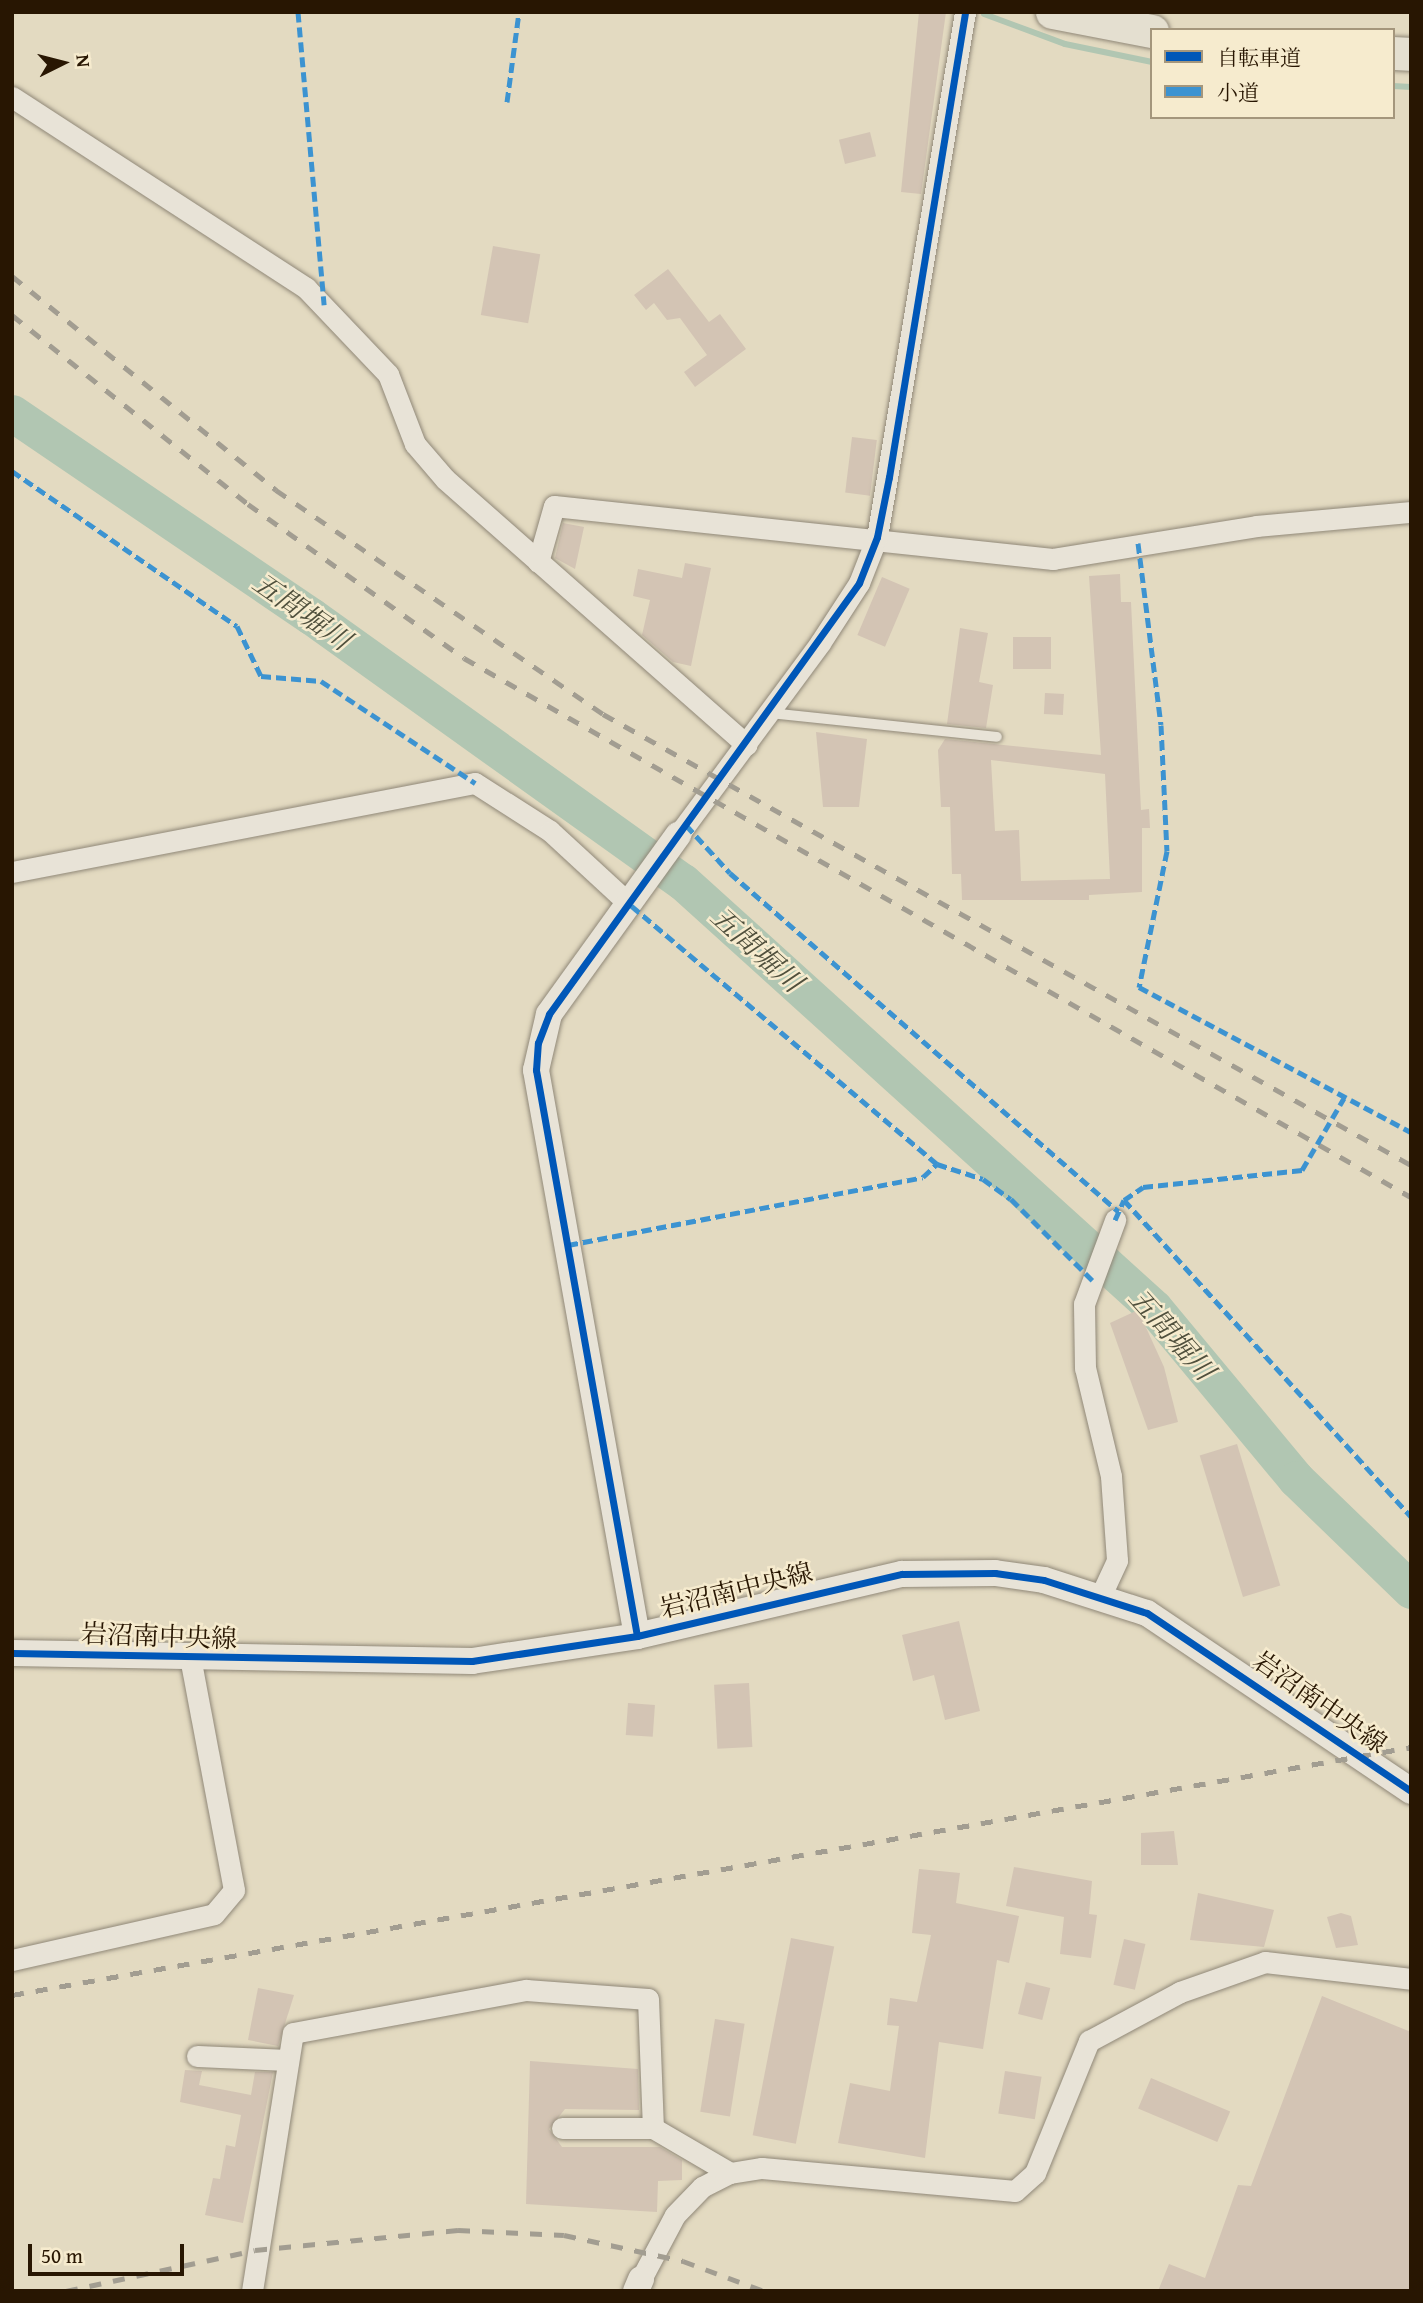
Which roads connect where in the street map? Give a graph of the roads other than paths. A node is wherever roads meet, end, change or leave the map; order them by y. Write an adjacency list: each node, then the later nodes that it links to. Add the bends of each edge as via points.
1 (965, 12): 6 (street)
2 (1052, 12): 3 (main road)
3 (1150, 32)
4 (12, 97): 7 (street, via 306,288 388,374 422,453)
5 (1411, 512): 6 (street, via 1256,526 1053,559)
6 (877, 537): 7 (street, via 554,506); 8 (street, via 859,583)
7 (538, 562): 10 (street)
8 (770, 713): 9 (lane); 10 (street)
9 (997, 737)
10 (747, 745): 11 (street)
11 (677, 835): 13 (street)
12 (12, 872): 13 (street, via 475,783 550,831)
13 (628, 902): 16 (street, via 548,1014 536,1070)
14 (1115, 1220): 15 (street, via 1084,1304 1085,1368 1111,1476 1117,1560)
15 (1101, 1595): 16 (street, 岩沼南中央線, via 995,1573 902,1574); 19 (street, 岩沼南中央線, via 1199,1642)
16 (638, 1636): 18 (street, 岩沼南中央線, via 472,1661)
17 (12, 1653): 18 (street, 岩沼南中央線)
18 (190, 1658): 20 (street, via 234,1890 214,1914)
19 (1411, 1791)
20 (12, 1960)
21 (1411, 1979): 26 (street, via 1265,1962 1128,2016 1089,2041 1077,2059 1035,2173 1015,2191 762,2168)
22 (197, 2056): 23 (street)
23 (288, 2060): 25 (street, via 293,2033 526,1990 648,1999); 28 (street)
24 (562, 2128): 25 (street)
25 (653, 2128): 26 (street)
26 (730, 2174): 27 (street, via 702,2187 676,2215)
27 (638, 2285)
28 (252, 2291)

